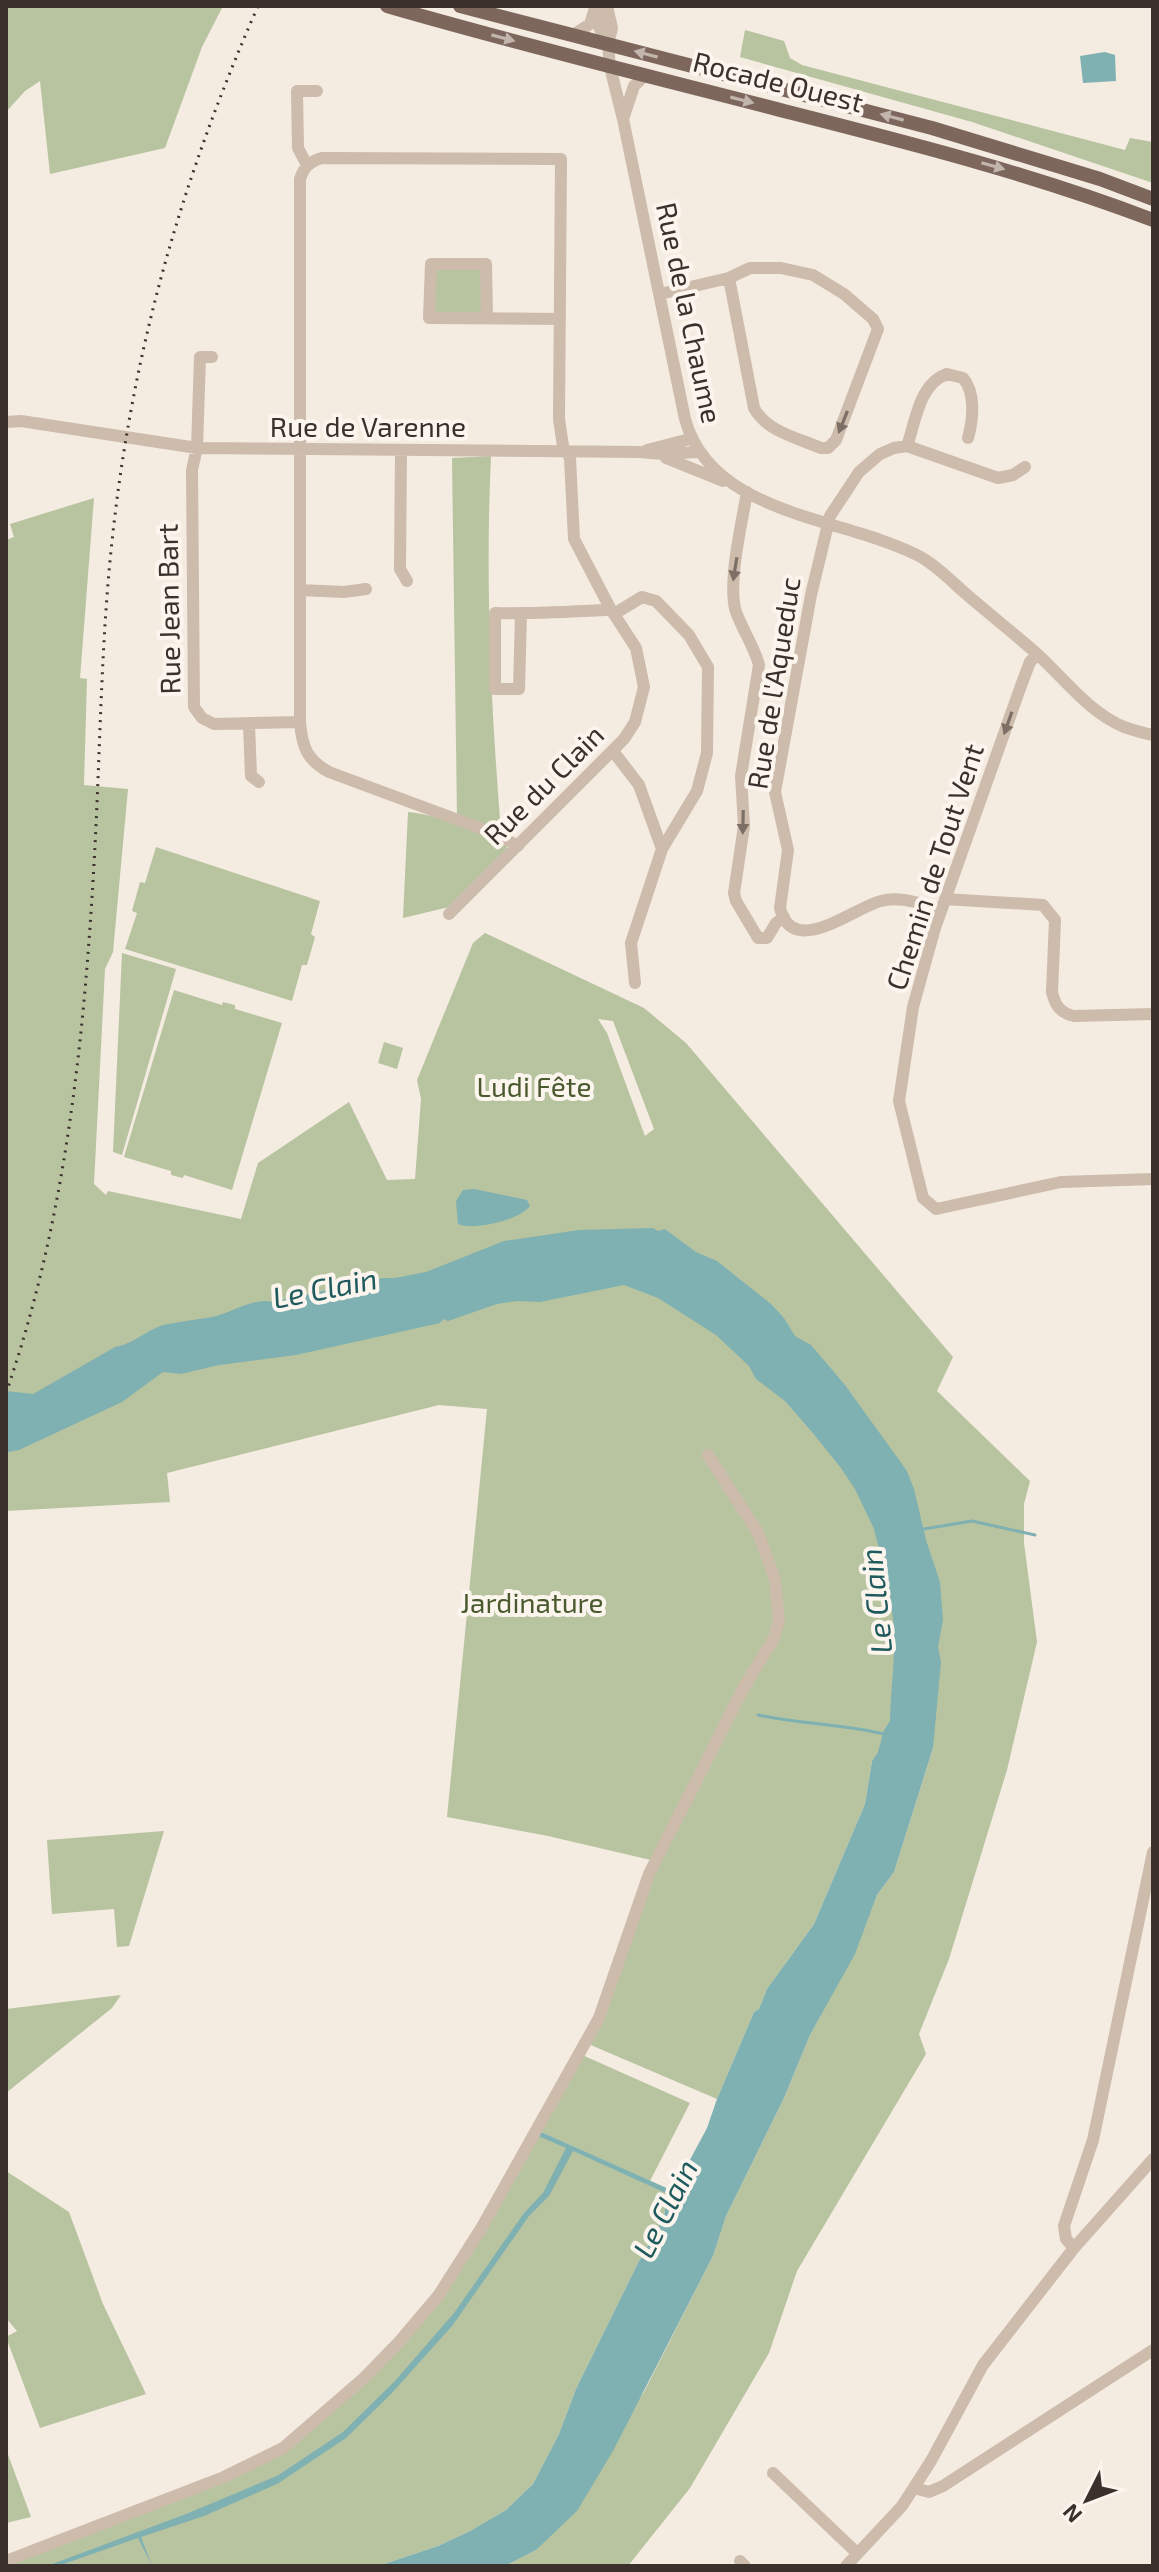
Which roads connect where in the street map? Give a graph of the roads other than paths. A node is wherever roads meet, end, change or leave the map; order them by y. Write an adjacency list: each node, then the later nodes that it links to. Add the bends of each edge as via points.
1 (387, 6): 6 (main road, Rocade Ouest, one-way to 6)
2 (460, 6): 4 (main road, Rocade Ouest)
3 (599, 7): 4 (street, via 590,24); 5 (street, Rue de la Chaume, via 612,28)
4 (573, 35): 5 (main road, Rocade Ouest)
5 (608, 44): 6 (street, Rue de la Chaume); 11 (main road, Rocade Ouest, one-way to 5, via 932,128)
6 (610, 67): 7 (main road, Rocade Ouest); 9 (street, Rue de la Chaume)
7 (645, 75): 9 (street, via 634,86); 12 (main road, Rocade Ouest, one-way to 12, via 929,148)
8 (317, 91): 10 (street, via 297,91 298,148)
9 (623, 119): 14 (street, Rue de la Chaume)
10 (307, 165): 16 (street, Rue du Clain, via 322,158 561,159); 23 (street, via 300,179)
11 (1153, 199)
12 (1153, 220)
13 (729, 278): 13 (street, one-way to 13, via 759,267 813,275 873,319 878,329 872,349 836,440 828,448 766,424 754,408); 14 (street)
14 (660, 294): 20 (street, Rue de la Chaume)
15 (487, 318): 15 (street, via 429,318 431,264 486,264); 16 (street)
16 (560, 319): 25 (street, Rue du Clain, via 559,419)
17 (212, 357): 22 (street, Rue Jean Bart, via 200,357)
18 (6, 422): 22 (street, Rue de Varenne)
19 (968, 438): 21 (street, via 969,389 963,378 947,374 926,389)
20 (690, 439): 26 (street, Rue de Varenne); 27 (street, Rue de la Chaume)
21 (907, 446): 28 (street, via 998,478); 30 (street, Rue de l'Aqueduc, via 869,462)
22 (197, 448): 23 (street, Rue de Varenne); 38 (street, Rue Jean Bart, via 192,470 194,707 209,722)
23 (300, 451): 24 (street, Rue de Varenne); 33 (street)
24 (401, 451): 25 (street, Rue de Varenne); 31 (street, via 400,569)
25 (567, 452): 26 (street, Rue de Varenne); 34 (street, Rue du Clain, via 574,539)
26 (640, 452): 27 (street, Rue de Varenne); 29 (street, Rue de Varenne, via 678,461)
27 (698, 452): 29 (street, Rue de la Chaume)
28 (1025, 467)
29 (742, 490): 30 (street, Rue de la Chaume); 46 (street, one-way to 46, via 732,590 759,665 741,776 744,826 734,893 754,935 765,939)
30 (826, 524): 36 (street, Rue de la Chaume, via 918,555); 46 (street, Rue de l'Aqueduc, via 775,792 788,850 780,908)
31 (407, 581)
32 (366, 589): 33 (street)
33 (300, 590): 37 (street)
34 (612, 611): 35 (street); 40 (street, Rue du Clain, via 636,648 644,687 635,722); 43 (street, via 642,597 656,601 689,635 708,667 707,753 697,791)
35 (521, 614): 35 (street, via 495,613 495,689 519,689)
36 (1037, 654): 39 (street, Rue de la Chaume, via 1100,713); 44 (street, Chemin de Tout Vent, one-way to 44)
37 (300, 722): 38 (street, Rue Jean Bart); 42 (street, via 305,752 320,767)
38 (249, 724): 41 (street, via 251,776)
39 (1153, 735)
40 (613, 751): 42 (street, Rue du Clain); 43 (street, via 639,785)
41 (259, 782)
42 (518, 846): 45 (street, Rue du Clain)
43 (662, 849): 47 (street, via 631,943)
44 (944, 904): 46 (street, via 882,900 810,931 795,928); 48 (street, via 1043,905 1055,920 1052,992 1062,1011 1074,1016); 49 (street, Chemin de Tout Vent, via 913,1007 899,1101 923,1198 936,1209 1061,1182)
45 (449, 914)
46 (784, 917)
47 (635, 983)
48 (1153, 1014)
49 (1153, 1179)
50 (708, 1455): 58 (street, via 758,1533 775,1579 779,1620 774,1638 649,1874 599,2018 482,2227 438,2296 399,2342 314,2424 268,2456 224,2477)
51 (1153, 1852): 53 (street, via 1093,2140 1064,2226)
52 (1153, 2159): 53 (street)
53 (1074, 2248): 56 (street, via 983,2365)
54 (1153, 2350): 56 (street, via 943,2486 929,2492)
55 (773, 2473): 57 (street)
56 (914, 2488): 57 (street)
57 (857, 2553): 59 (street)
58 (6, 2561)
59 (846, 2566)

